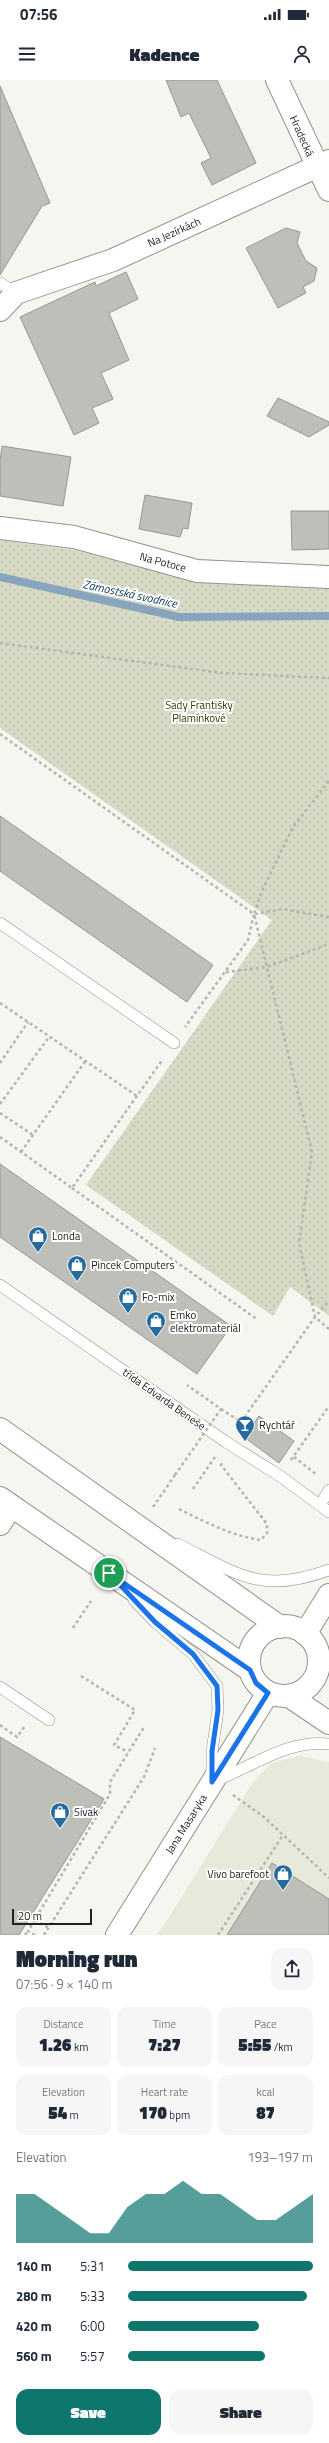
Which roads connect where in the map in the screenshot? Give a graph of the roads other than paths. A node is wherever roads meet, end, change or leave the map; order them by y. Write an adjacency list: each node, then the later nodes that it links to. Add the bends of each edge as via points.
1 (277, 80): 2 (street, Hradecká)
2 (323, 165): 3 (street, Hradecká); 4 (street, Na Jezírkách, via 113,260)
3 (329, 190)
4 (8, 288): 5 (street, Na Jezírkách)
5 (0, 310)
6 (0, 528): 7 (street, Na Potoce, via 74,537 197,571)
7 (329, 577)
8 (0, 923): 9 (lane)
9 (174, 1043)
10 (0, 1284): 14 (lane, třída Edvarda Beneše)
11 (0, 1429): 17 (street)
12 (329, 1490): 14 (lane)
13 (6, 1502): 16 (street); 19 (street)
14 (320, 1505): 15 (lane, třída Edvarda Beneše)
15 (329, 1512)
16 (0, 1524)
17 (139, 1527): 18 (lane, via 165,1537 245,1578 266,1582 288,1581 312,1577); 21 (street)
18 (329, 1570)
19 (109, 1573): 24 (street); 30 (lane, via 155,1622 193,1654 217,1686 218,1710 212,1751)
20 (329, 1595): 22 (street)
21 (280, 1627): 22 (street, via 292,1627); 24 (street, via 270,1629 254,1643 250,1653)
22 (305, 1634): 23 (street)
23 (323, 1657): 26 (street, via 314,1680 306,1689)
24 (250, 1670): 26 (street, via 256,1683)
25 (0, 1688): 27 (lane)
26 (278, 1694): 28 (street); 30 (street, Jana Masaryka)
27 (49, 1720)
28 (329, 1723)
29 (329, 1744): 30 (lane, via 294,1746 278,1751 230,1776)
30 (212, 1782): 31 (street, Jana Masaryka)
31 (117, 1935)

